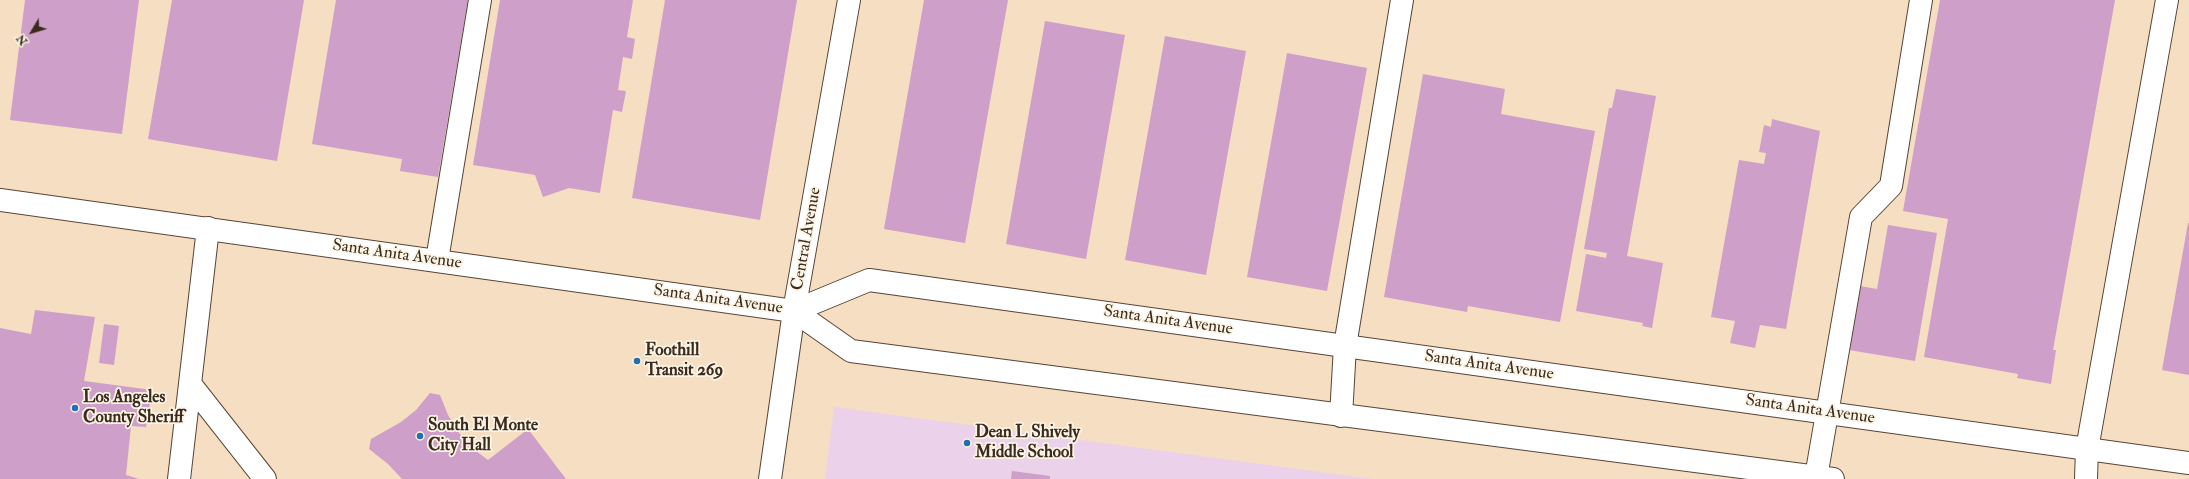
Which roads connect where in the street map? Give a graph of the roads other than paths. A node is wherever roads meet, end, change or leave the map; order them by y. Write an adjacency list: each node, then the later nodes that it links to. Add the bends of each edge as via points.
1 (480, 0): 8 (main road)
2 (849, 0): 9 (main road, Central Avenue)
3 (1402, 0): 10 (main road)
4 (1921, 0): 12 (main road, via 1891,186 1861,217)
5 (2167, 0): 14 (main road)
6 (0, 200): 7 (main road, Santa Anita Avenue)
7 (208, 228): 8 (main road, Santa Anita Avenue); 11 (main road)
8 (437, 260): 9 (main road, Santa Anita Avenue)
9 (794, 311): 10 (main road, Santa Anita Avenue, via 869,280); 13 (main road, Santa Anita Avenue, via 851,351); 19 (main road, Central Avenue)
10 (1345, 346): 12 (main road, Santa Anita Avenue); 13 (main road)
11 (191, 385): 17 (main road); 18 (main road)
12 (1828, 413): 14 (main road, Santa Anita Avenue); 16 (main road)
13 (1341, 416): 16 (main road, Santa Anita Avenue)
14 (2087, 449): 15 (main road, Santa Anita Avenue); 20 (main road)
15 (2189, 463)
16 (1824, 478)
17 (179, 479)
18 (265, 479)
19 (770, 479)
20 (2086, 479)

